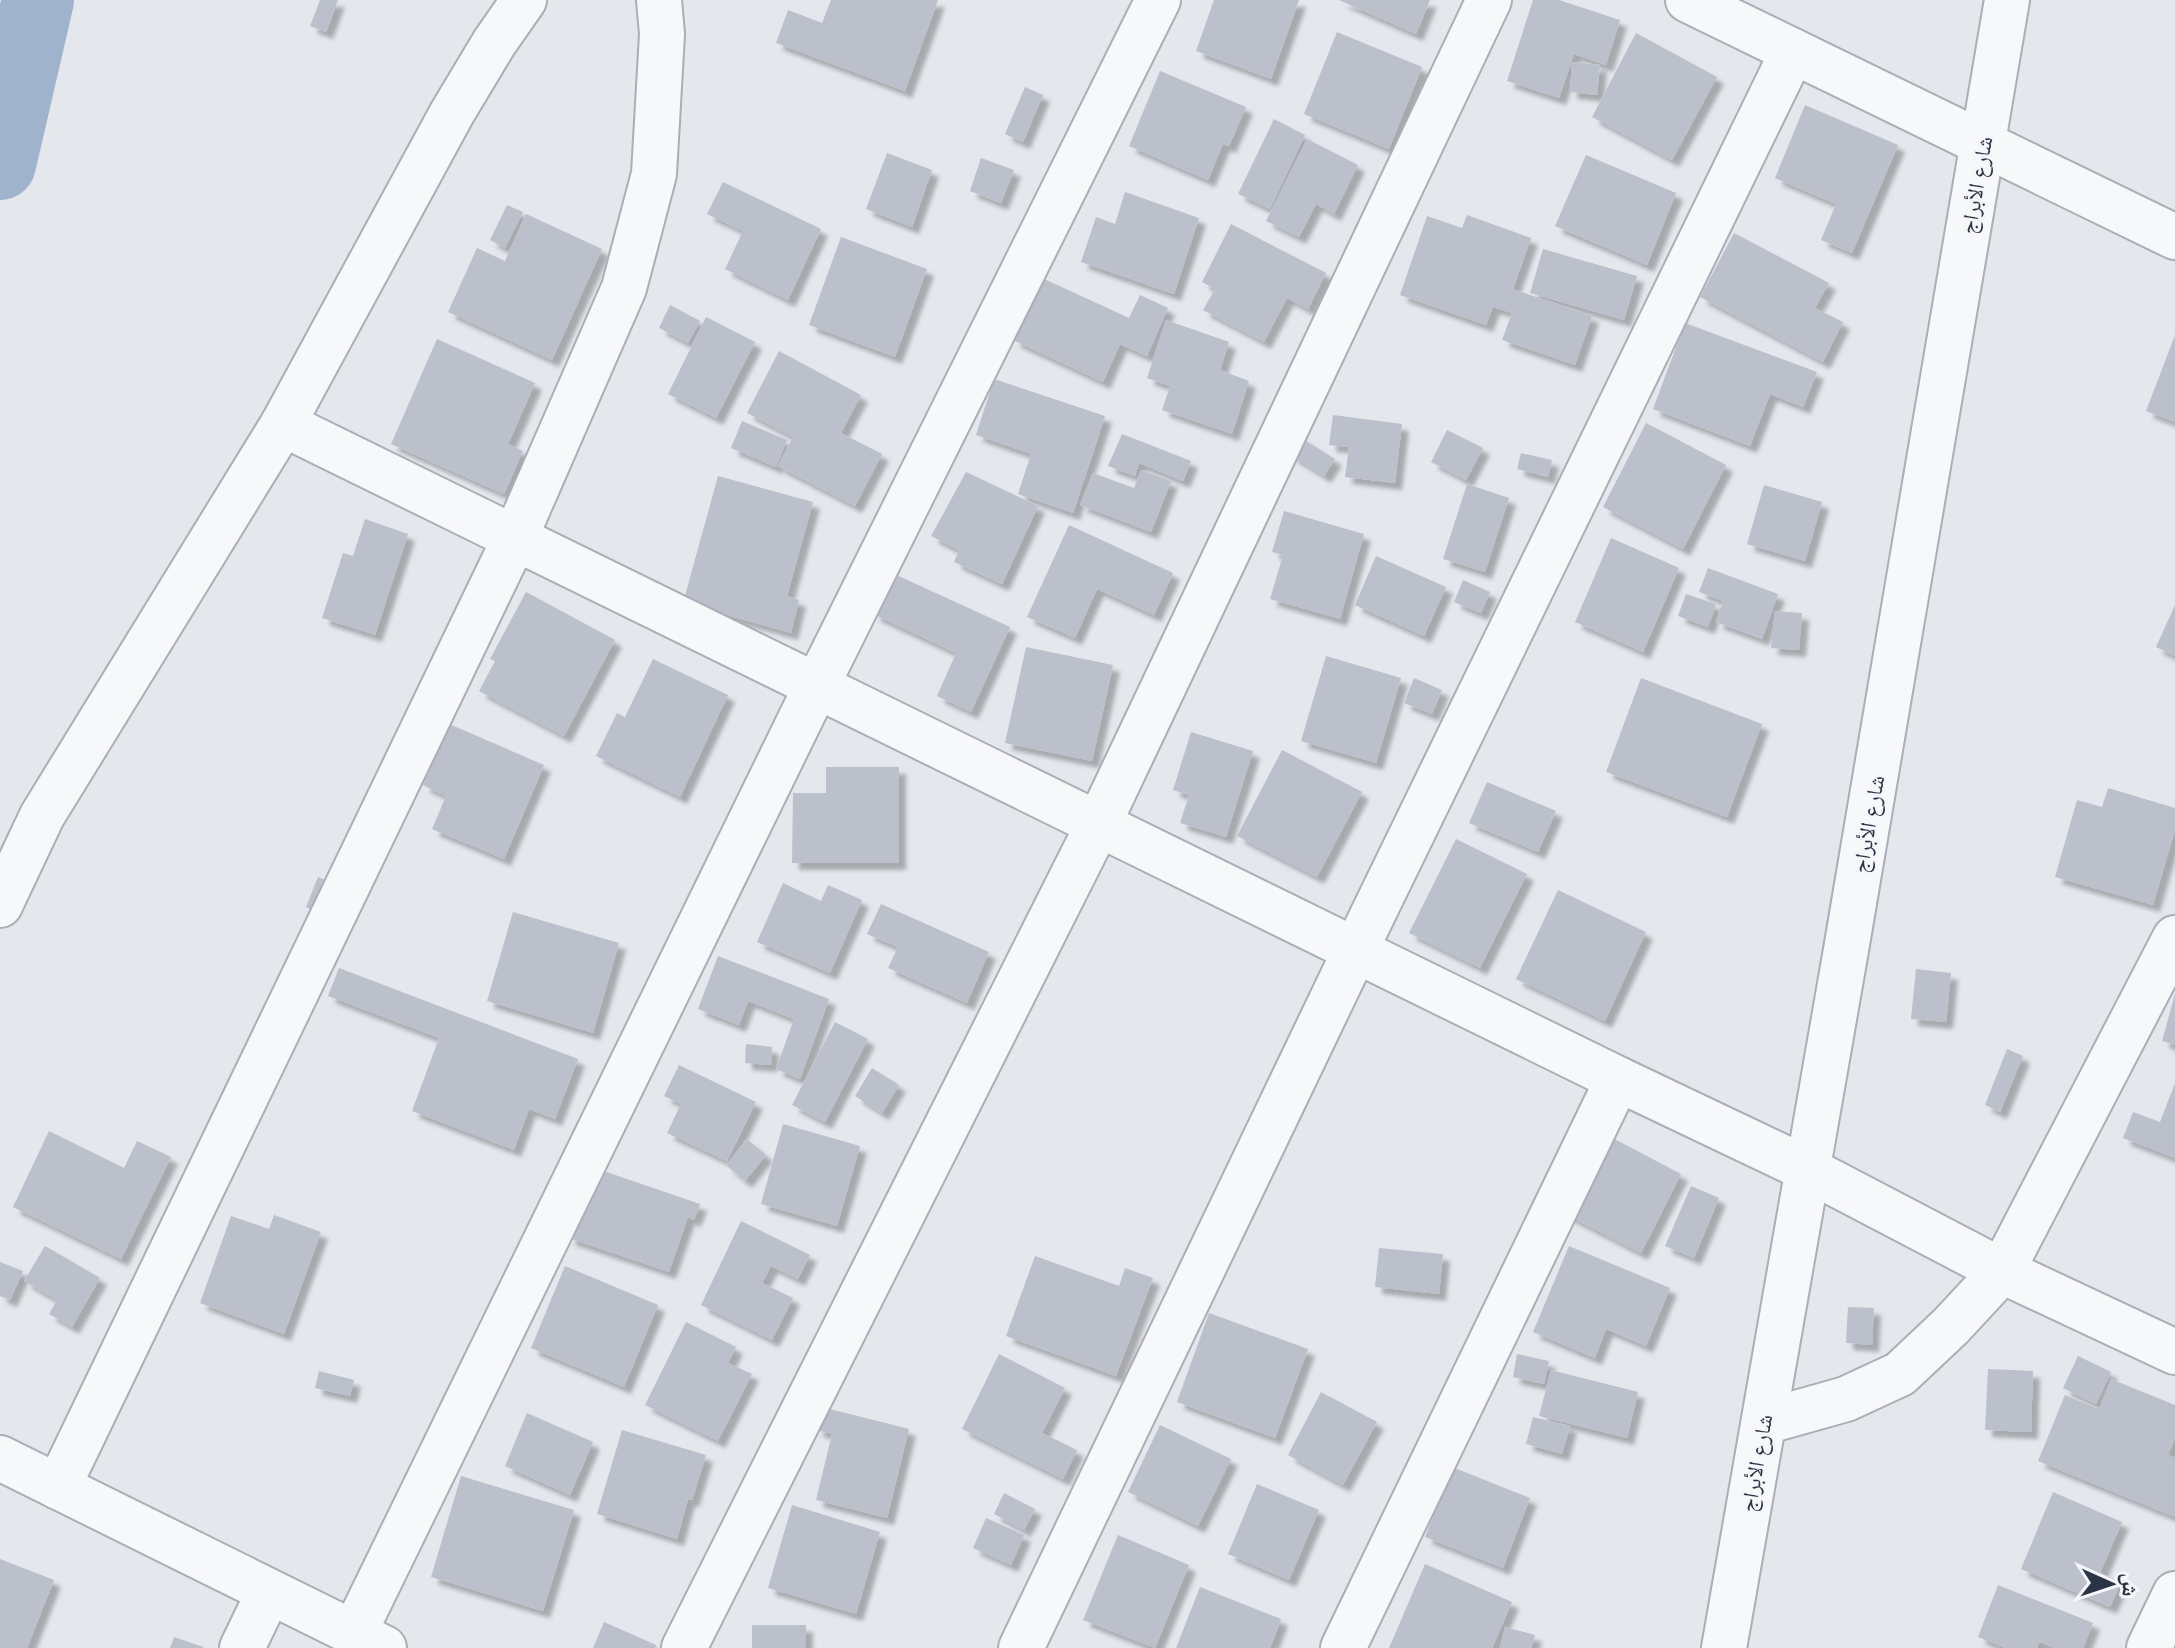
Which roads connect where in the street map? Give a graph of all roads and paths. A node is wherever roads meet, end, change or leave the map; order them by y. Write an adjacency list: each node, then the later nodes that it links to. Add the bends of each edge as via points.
1 (524, 0): 10 (street, via 452,113)
2 (659, 0): 11 (street, via 654,174 624,288)
3 (1158, 0): 12 (street)
4 (1489, 0): 13 (street)
5 (1688, 0): 7 (street)
6 (2007, 0): 8 (street, شارع الأبراج)
7 (1793, 51): 8 (street); 16 (street)
8 (1983, 142): 9 (street); 18 (street, شارع الأبراج)
9 (2175, 237)
10 (283, 424): 11 (street); 14 (street, via 42,816)
11 (515, 538): 12 (street); 23 (street)
12 (816, 687): 13 (street); 26 (street)
13 (1098, 825): 16 (street); 28 (street)
14 (0, 905)
15 (2175, 938): 19 (street)
16 (1355, 951): 17 (street); 29 (street)
17 (1618, 1079): 18 (street); 30 (street)
18 (1807, 1169): 19 (street); 21 (street, شارع الأبراج)
19 (2002, 1271): 20 (street); 21 (street, via 1900,1374 1846,1399)
20 (2175, 1352)
21 (1764, 1422): 31 (street, شارع الأبراج)
22 (0, 1458): 23 (street)
23 (58, 1487): 24 (street)
24 (269, 1592): 26 (street); 27 (street)
25 (2175, 1594): 32 (street)
26 (369, 1640)
27 (242, 1648)
28 (684, 1648)
29 (1021, 1648)
30 (1343, 1648)
31 (1724, 1648)
32 (2149, 1648)

